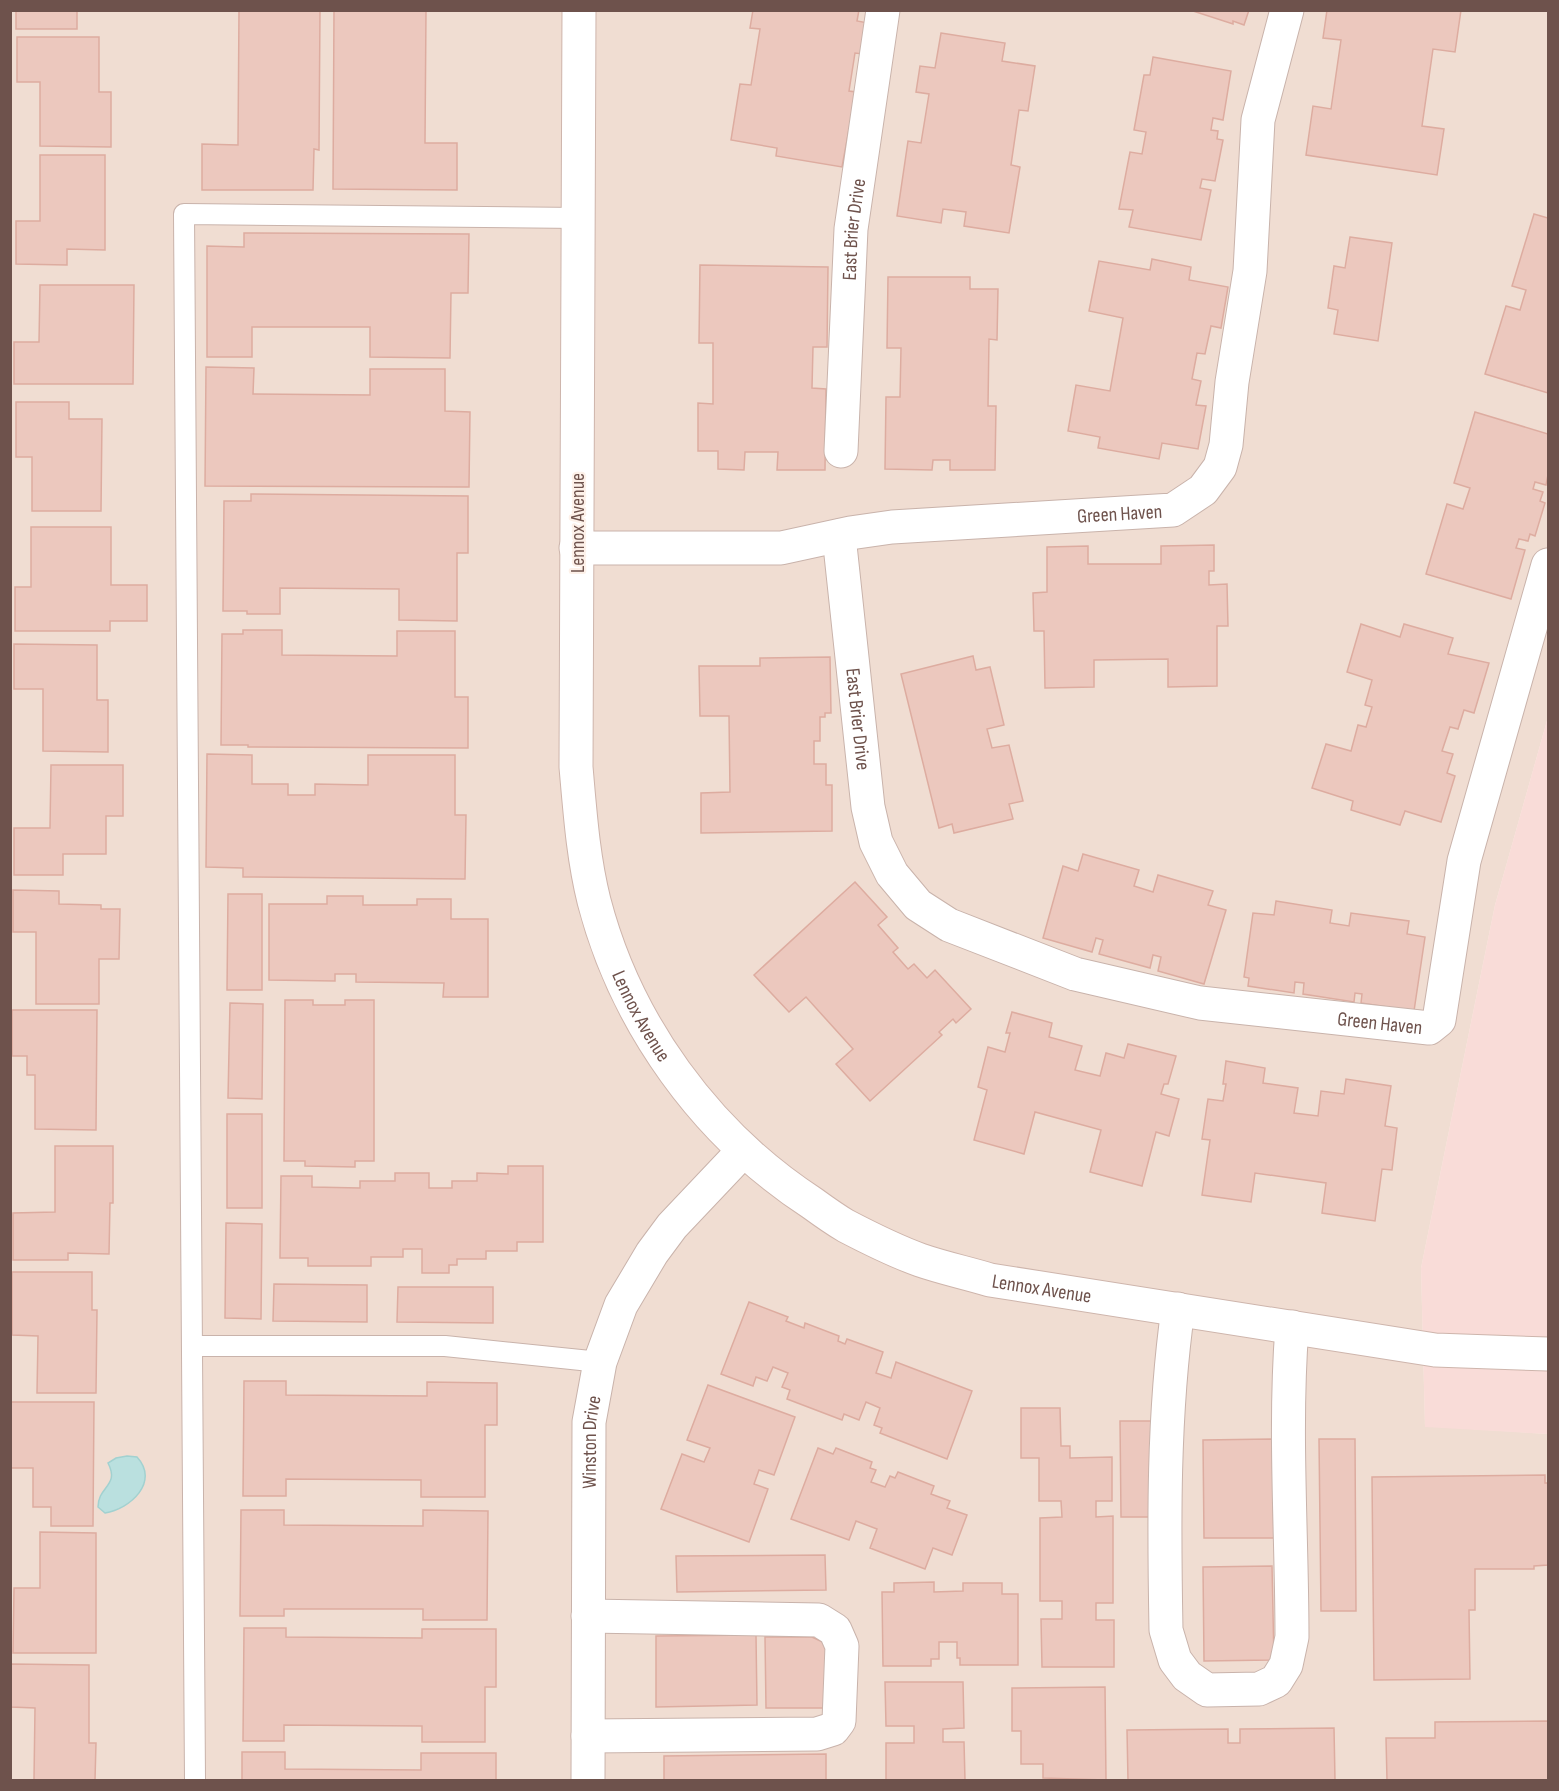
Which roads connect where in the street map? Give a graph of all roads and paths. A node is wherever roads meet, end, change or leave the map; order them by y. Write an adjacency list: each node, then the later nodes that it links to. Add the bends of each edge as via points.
1 (579, 10): 4 (street, Lennox Avenue)
2 (883, 10): 5 (street, East Brier Drive, via 851,229)
3 (1287, 10): 6 (street, Green Haven, via 1258,120 1250,271 1226,445 1220,467 1203,490 1173,510 927,524)
4 (579, 218): 7 (street, Lennox Avenue); 13 (lane, via 184,214)
5 (841, 450)
6 (839, 536): 7 (street, Green Haven, via 781,548); 9 (street, East Brier Drive, via 868,807)
7 (576, 548): 10 (street, Lennox Avenue, via 576,767 582,840 594,902 618,971 651,1037 692,1096)
8 (1548, 565): 9 (street, Green Haven, via 1464,861 1439,1020 1429,1028 1200,1003 1075,974 949,926 918,904)
9 (886, 864)
10 (743, 1151): 11 (street, Lennox Avenue, via 784,1185 845,1225 920,1260 990,1280); 15 (street, Winston Drive, via 652,1252 621,1305)
11 (1178, 1309): 12 (street, Lennox Avenue); 12 (street, via 1166,1437 1166,1630 1175,1660 1187,1676 1208,1690 1260,1689 1276,1681 1286,1665 1292,1637 1288,1420)
12 (1292, 1328): 14 (street, Lennox Avenue, via 1435,1350)
13 (192, 1347): 15 (lane, via 445,1347); 18 (lane)
14 (1548, 1354)
15 (600, 1362): 16 (street, Winston Drive, via 590,1422)
16 (588, 1616): 17 (street, Winston Drive); 17 (street, via 819,1620 835,1630 842,1646 839,1720 833,1729 817,1734)
17 (588, 1736): 19 (street, Winston Drive)
18 (195, 1780)
19 (588, 1780)

